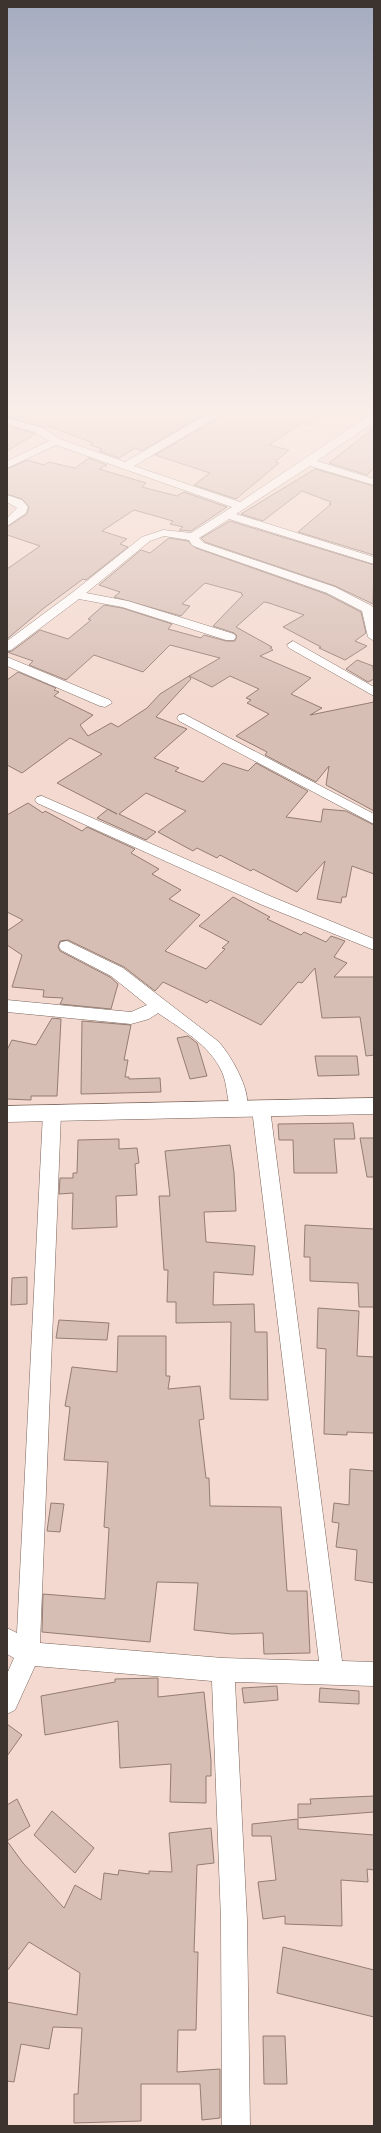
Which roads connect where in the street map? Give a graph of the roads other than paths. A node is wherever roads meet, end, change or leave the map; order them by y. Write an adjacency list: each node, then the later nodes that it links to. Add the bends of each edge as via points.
1 (22, 510): 4 (street)
2 (236, 510): 3 (street)
3 (229, 515): 5 (street); 6 (street)
4 (7, 523)
5 (193, 538): 7 (street, via 163,533 146,539); 9 (street, via 200,545 331,590 368,609)
6 (374, 561)
7 (77, 595): 8 (street, via 124,604); 11 (street)
8 (230, 637)
9 (374, 637)
10 (293, 644): 13 (street)
11 (7, 647)
12 (7, 662): 14 (street)
13 (374, 692)
14 (104, 703)
15 (184, 718): 17 (street)
16 (42, 800): 18 (street)
17 (374, 820)
18 (374, 945)
19 (67, 946): 20 (street, via 117,972)
20 (158, 1005): 21 (street, via 143,1015 131,1018); 24 (street, via 204,1036 221,1054 236,1088)
21 (7, 1006)
22 (374, 1106): 23 (street)
23 (261, 1108): 24 (street); 30 (street)
24 (239, 1109): 25 (street)
25 (52, 1113): 26 (street); 28 (street)
26 (7, 1114)
27 (7, 1640): 28 (street)
28 (28, 1654): 29 (street); 32 (street)
29 (222, 1670): 30 (street); 33 (street, via 234,1920)
30 (332, 1673): 31 (street)
31 (374, 1674)
32 (7, 1702)
33 (236, 2126)

